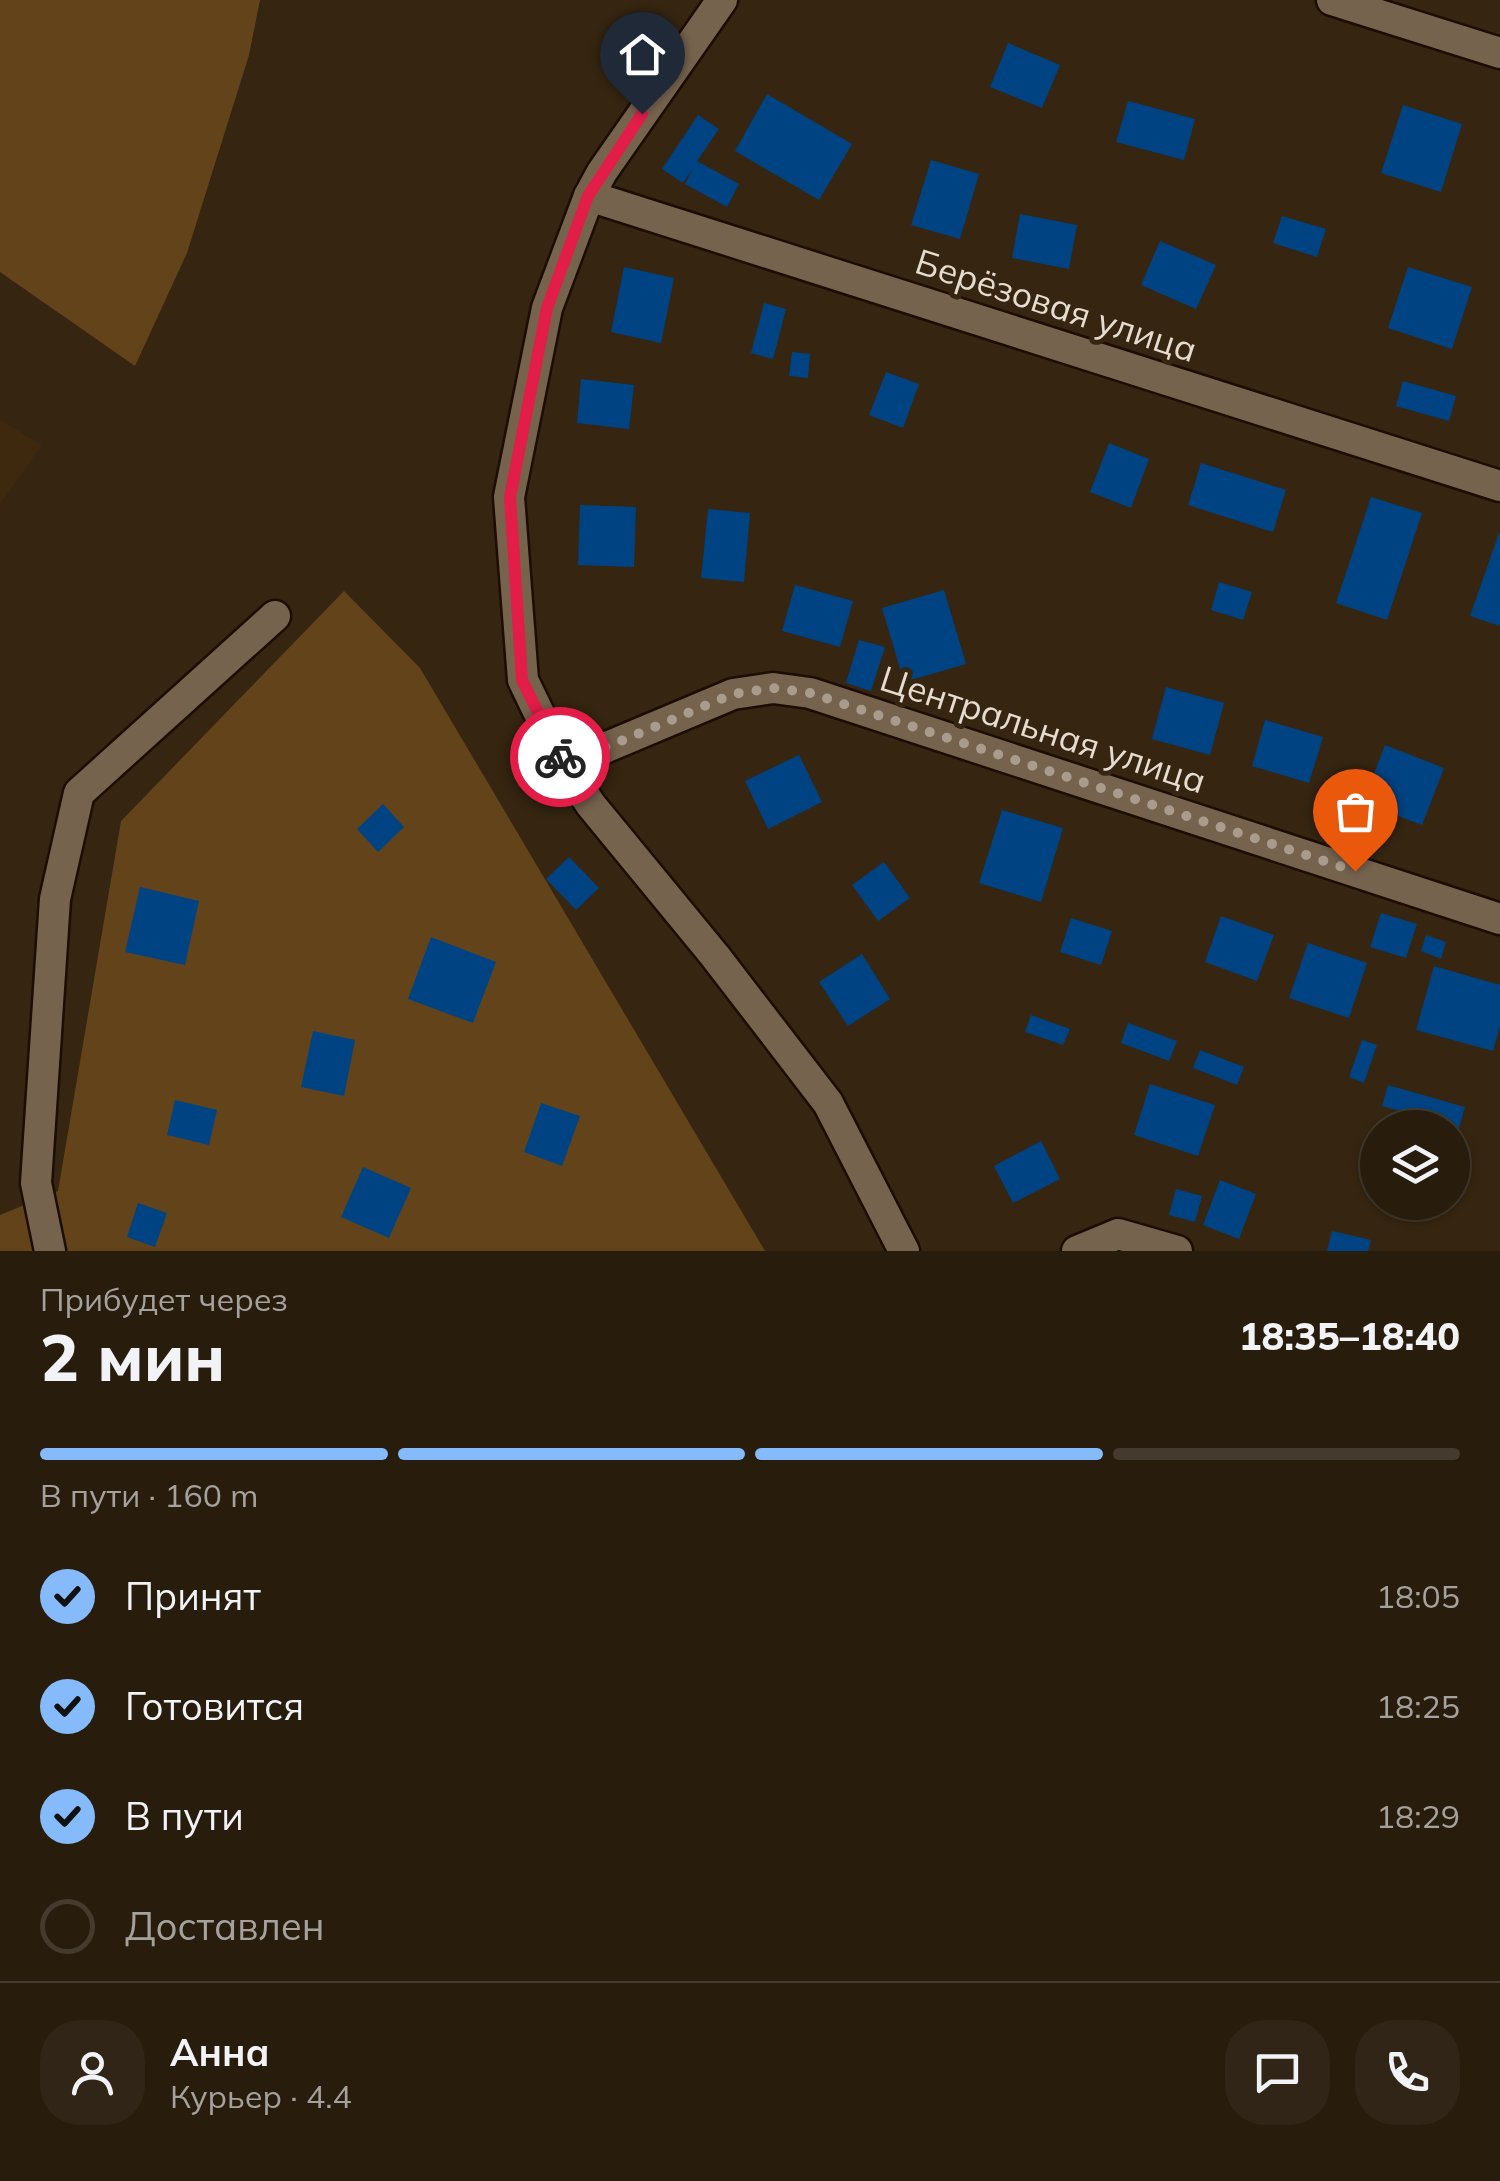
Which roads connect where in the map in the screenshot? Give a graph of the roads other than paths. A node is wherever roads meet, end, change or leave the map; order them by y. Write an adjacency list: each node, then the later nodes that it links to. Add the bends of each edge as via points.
1 (722, 0): 4 (street)
2 (1332, 0): 3 (street)
3 (1500, 54)
4 (588, 196): 5 (street, Берёзовая улица); 7 (street, via 547,308 510,497 522,680)
5 (1500, 486)
6 (275, 616): 9 (street, via 79,793 55,898 36,1182)
7 (564, 765): 8 (street, Центральная улица, via 733,694 773,688 810,693); 10 (street, via 828,1104)
8 (1500, 919)
9 (50, 1251)
10 (904, 1251)
11 (1077, 1251): 12 (street, via 1118,1234)
12 (1178, 1251)

